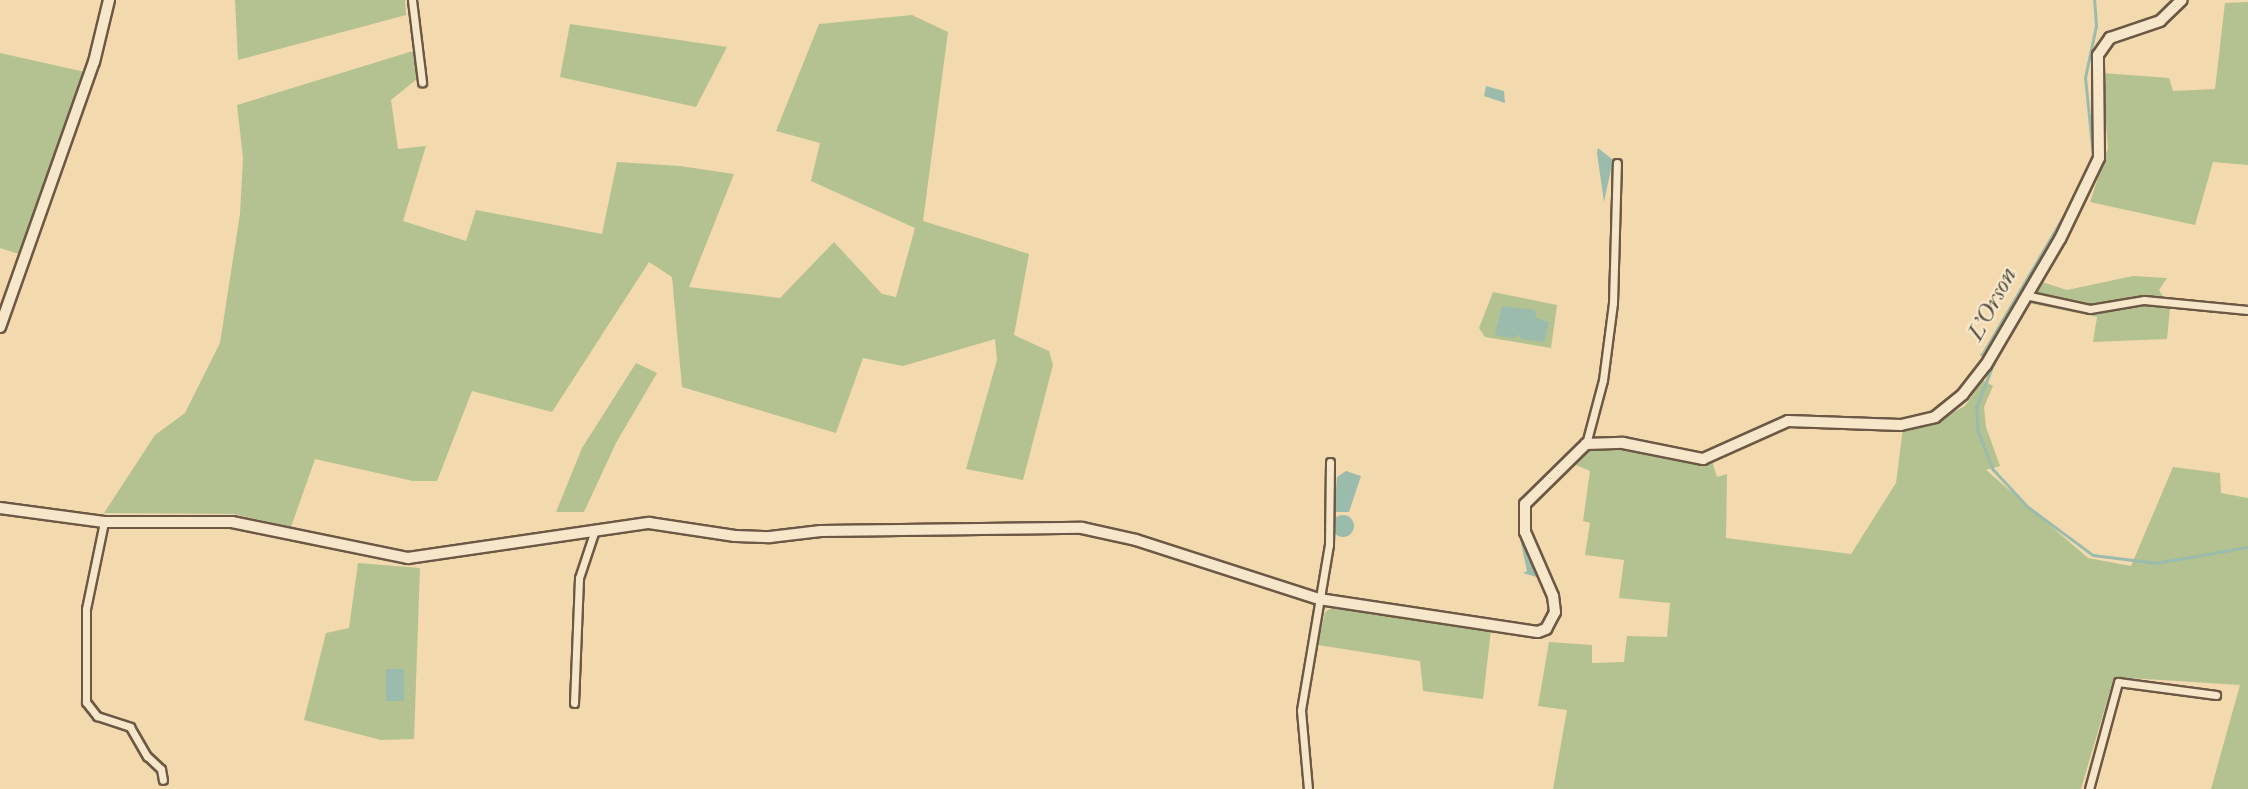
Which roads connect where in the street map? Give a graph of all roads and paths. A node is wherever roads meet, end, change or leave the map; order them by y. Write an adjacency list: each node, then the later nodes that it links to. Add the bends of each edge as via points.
1 (109, 0): 8 (street, via 94,62)
2 (412, 0): 4 (street)
3 (2182, 0): 6 (street, via 2160,22 2110,38 2098,55 2099,158 2060,239)
4 (422, 82)
5 (1617, 163): 9 (street, via 1613,303 1603,380)
6 (2025, 295): 7 (street, via 2090,309 2144,300); 9 (street, via 1989,360 1963,394 1935,417 1901,425 1788,421 1703,459 1623,443)
7 (2248, 310)
8 (0, 327)
9 (1586, 444): 14 (street, via 1525,504 1525,532 1553,596 1555,612 1546,629 1504,628)
10 (1330, 462): 14 (street, via 1329,545)
11 (0, 508): 12 (street)
12 (104, 522): 13 (street, via 232,522 408,558); 17 (street, via 86,609 86,702 97,716 130,727 147,756 161,769)
13 (595, 530): 14 (street, via 649,523 770,537 821,531 1082,528 1136,540); 16 (street, via 579,578)
14 (1319, 599): 18 (street, via 1301,710)
15 (2216, 695): 19 (street, via 2118,682)
16 (574, 703)
17 (163, 780)
18 (1308, 789)
19 (2089, 789)

